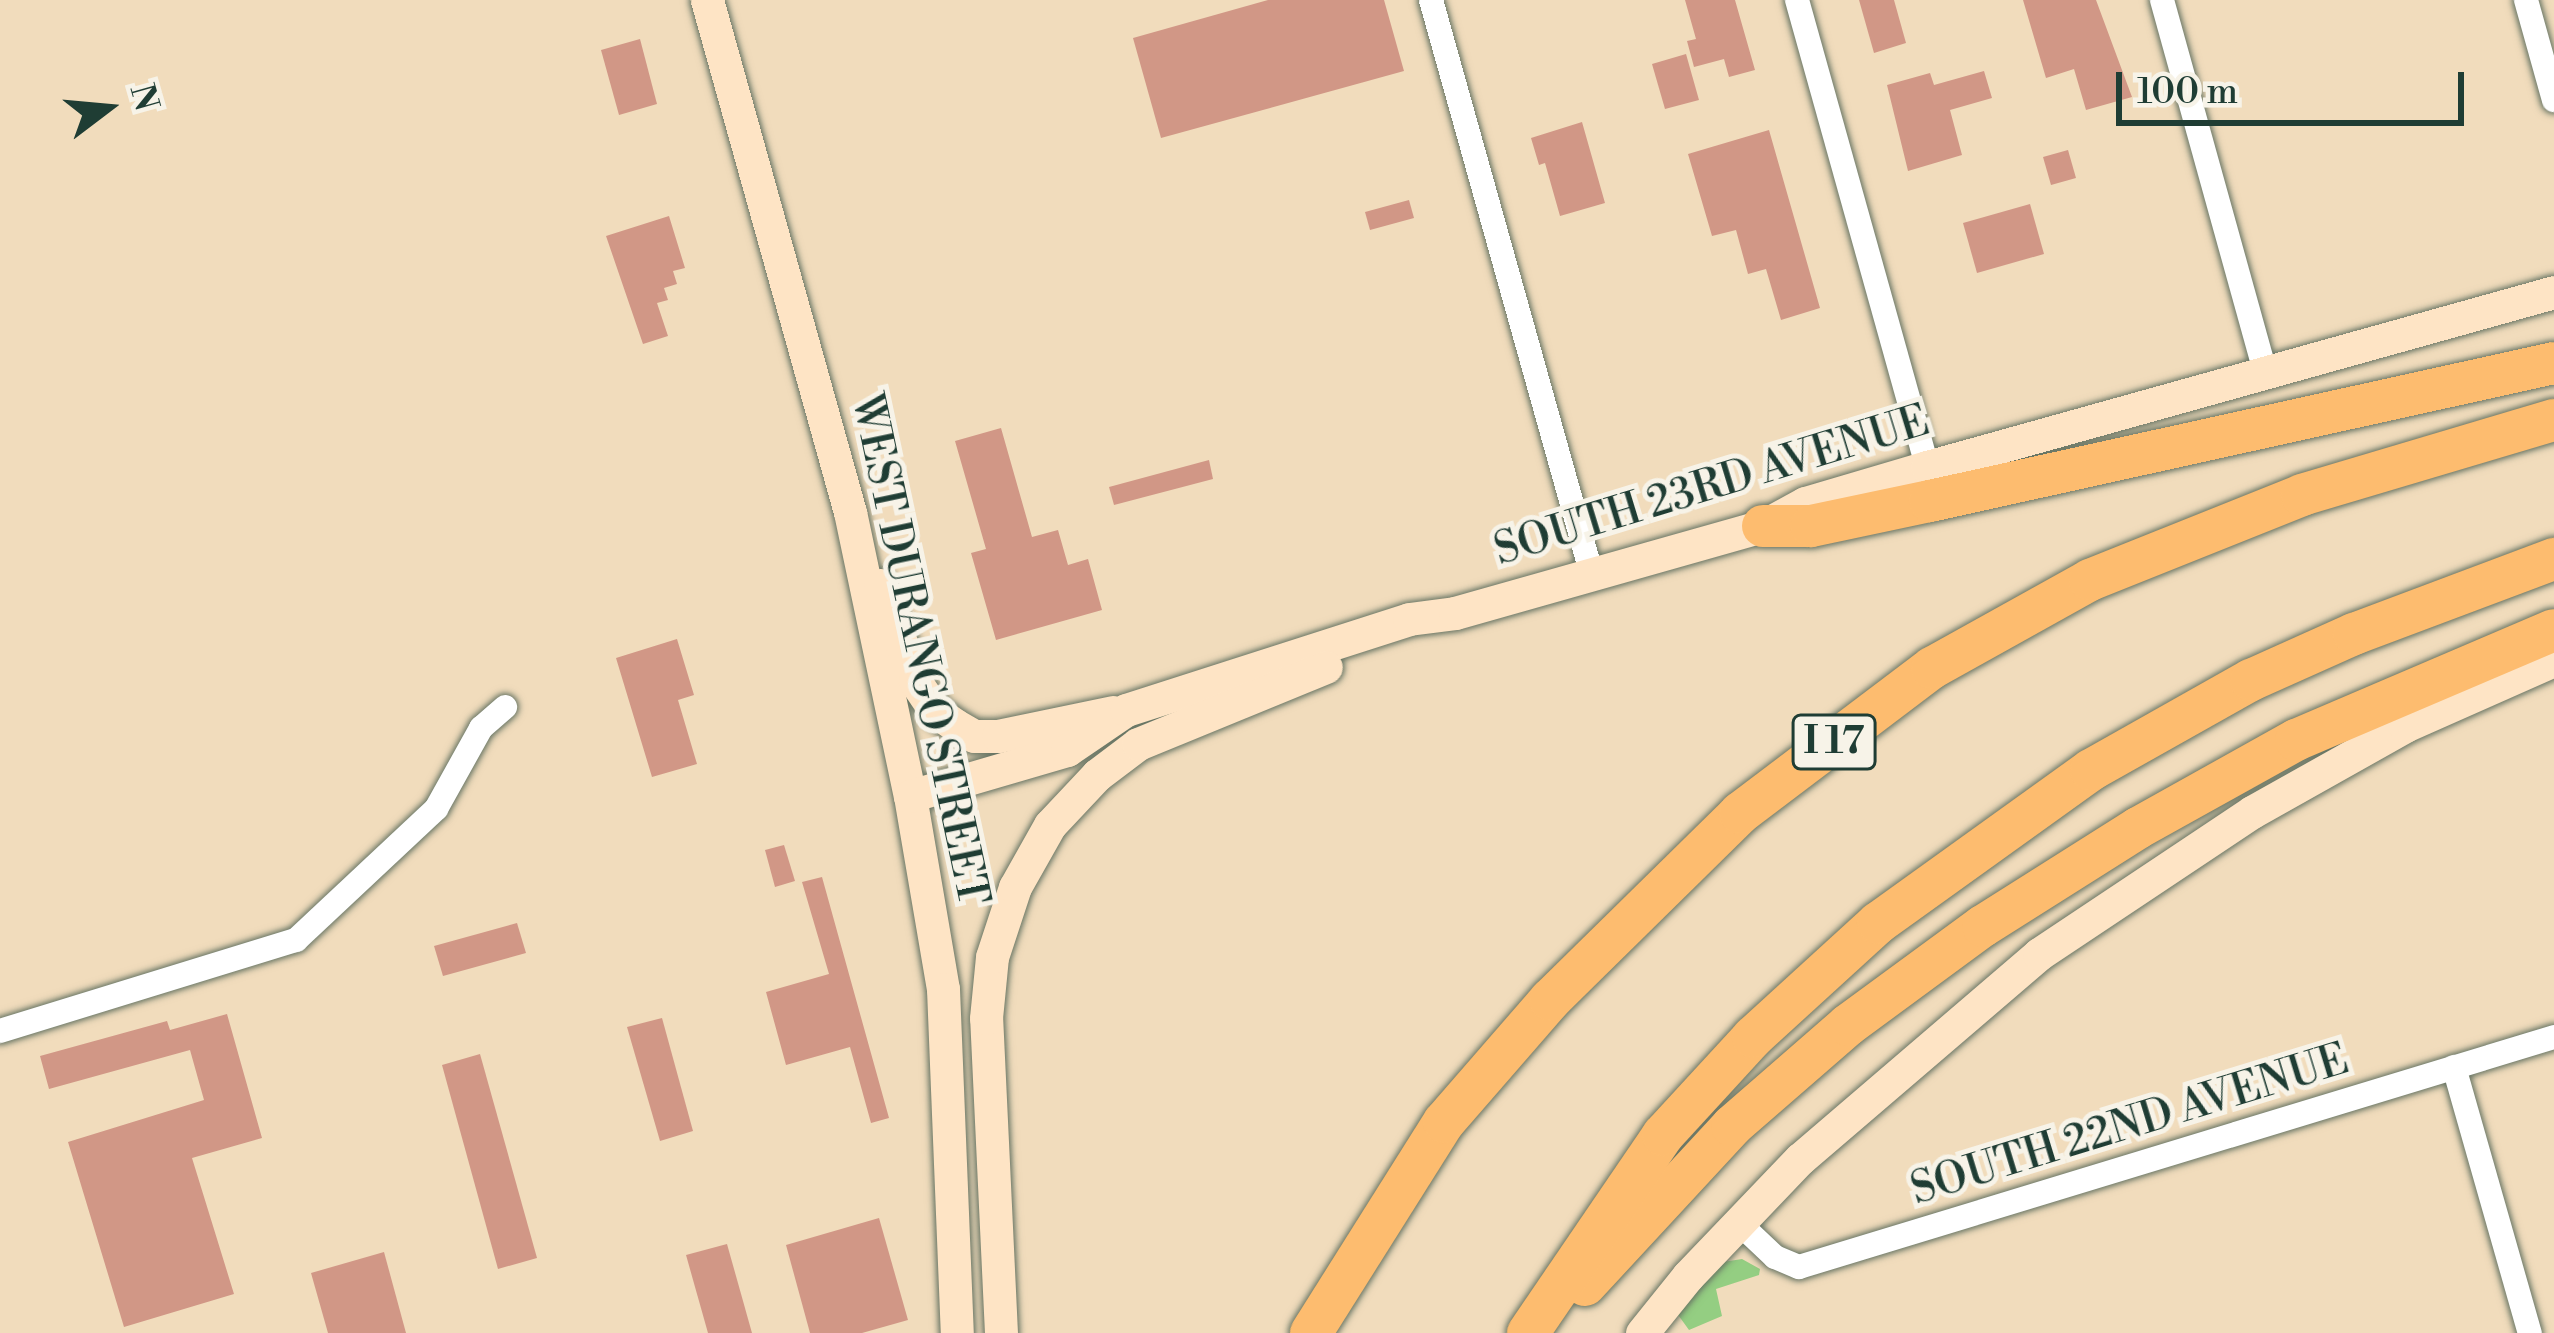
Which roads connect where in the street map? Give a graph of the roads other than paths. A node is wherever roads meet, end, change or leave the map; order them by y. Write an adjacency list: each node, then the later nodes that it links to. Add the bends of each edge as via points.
1 (707, 0): 12 (main road, WEST DURANGO STREET)
2 (1431, 0): 15 (street)
3 (1797, 0): 11 (street)
4 (2162, 0): 9 (street)
5 (2526, 0): 6 (street)
6 (2554, 100)
7 (2554, 292): 9 (main road, SOUTH 23RD AVENUE)
8 (2554, 363): 13 (highway, via 1811,526)
9 (2265, 373): 11 (main road, SOUTH 23RD AVENUE)
10 (2554, 420): 28 (highway, I 17, via 2302,495 2196,537 2090,580 1932,668 1740,813 1550,1000 1444,1122)
11 (1927, 467): 13 (main road, SOUTH 23RD AVENUE, via 1804,503)
12 (850, 512): 20 (main road, via 934,711 974,736 998,736); 21 (main road, WEST DURANGO STREET)
13 (1762, 526): 15 (main road, SOUTH 23RD AVENUE)
14 (2554, 559): 29 (highway, via 2252,680 2090,770 1878,923 1753,1036 1664,1135)
15 (1591, 572): 16 (main road, SOUTH 23RD AVENUE)
16 (1455, 613): 20 (main road, SOUTH 23RD AVENUE, via 1409,619); 27 (main road, via 1138,744 1050,825 1015,887 992,957 986,1018)
17 (2554, 630): 30 (highway, via 2296,740 1983,926 1848,1025 1732,1126)
18 (2554, 660): 25 (main road, via 2405,727 2176,859 1964,1014)
19 (505, 707): 22 (street, via 481,728 436,809 296,940)
20 (1126, 710): 21 (main road, SOUTH 23RD AVENUE, via 1067,750)
21 (910, 796): 26 (main road, WEST DURANGO STREET, via 943,989)
22 (0, 1031)
23 (2554, 1036): 24 (street, SOUTH 22ND AVENUE)
24 (2454, 1067): 25 (street, SOUTH 22ND AVENUE, via 1799,1267 1775,1257); 32 (street)
25 (1740, 1224): 31 (main road)
26 (957, 1333)
27 (1001, 1333)
28 (1311, 1333)
29 (1528, 1333)
30 (1547, 1333)
31 (1642, 1333)
32 (2530, 1333)

